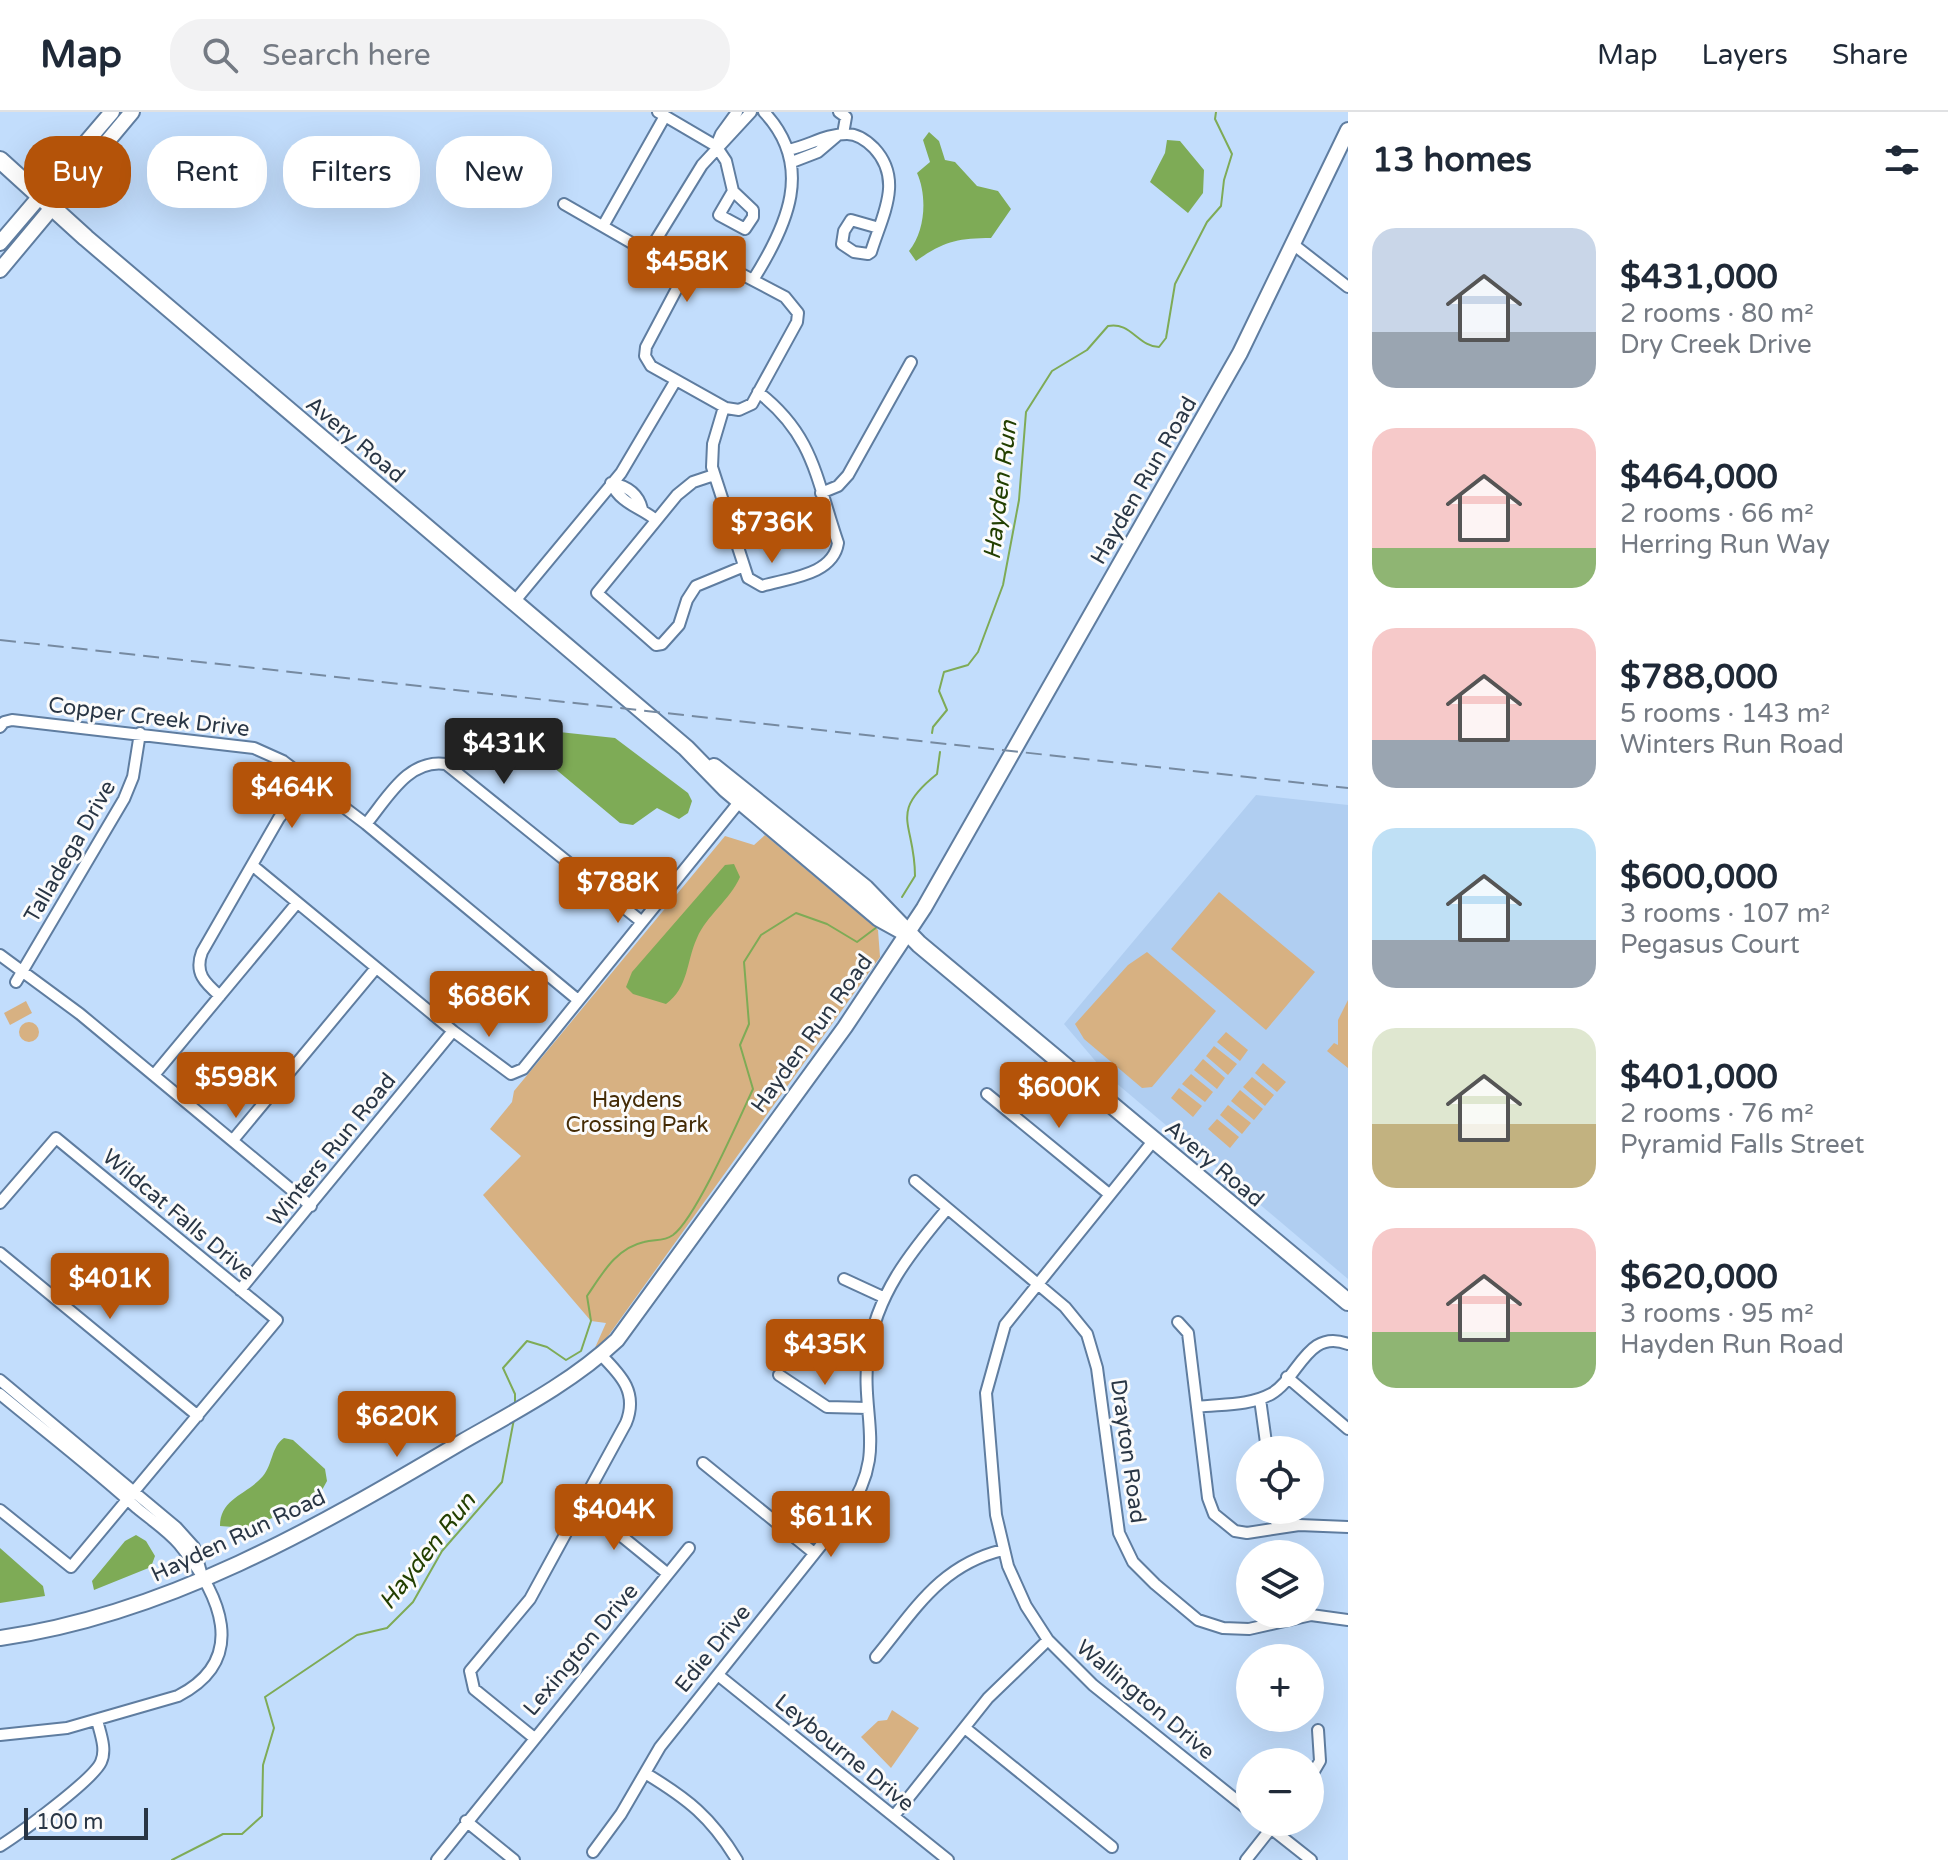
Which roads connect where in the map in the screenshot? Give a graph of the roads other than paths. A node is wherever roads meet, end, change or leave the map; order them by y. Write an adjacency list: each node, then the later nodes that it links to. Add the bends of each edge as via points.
1 (112, 112): 10 (main road)
2 (132, 112): 11 (main road)
3 (737, 112): 12 (street)
4 (751, 112): 12 (street)
5 (764, 112): 13 (street)
6 (662, 114): 12 (street); 21 (street)
7 (846, 114): 9 (street)
8 (1348, 130): 24 (main road, Hayden Run Road)
9 (841, 135): 13 (street, via 825,135); 15 (street); 22 (street, via 865,140 884,161 890,191)
10 (91, 136)
11 (112, 136)
12 (716, 146): 17 (street, via 726,161); 21 (street, via 655,244 644,250)
13 (788, 150): 15 (street)
14 (0, 160): 16 (main road, Avery Road)
15 (792, 162): 26 (street, via 793,198)
16 (24, 182)
17 (733, 191)
18 (564, 204): 21 (street)
19 (30, 208): 23 (main road)
20 (53, 208): 25 (main road); 37 (main road, Avery Road)
21 (603, 226)
22 (879, 228)
23 (0, 243)
24 (1294, 245): 27 (street); 47 (main road, Hayden Run Road, via 1192,440)
25 (0, 270)
26 (753, 280): 29 (street, via 715,257 691,262 645,351 651,366); 30 (street, via 785,297 798,313)
27 (1348, 287)
28 (911, 362): 34 (street, via 848,475)
29 (676, 380): 31 (street); 33 (street, via 642,443)
30 (758, 392): 31 (street, via 745,408); 34 (street, via 805,441)
31 (724, 407): 32 (street, via 713,444)
32 (714, 475): 35 (street, via 685,487); 36 (street)
33 (611, 483): 35 (street, via 625,485); 37 (street)
34 (821, 493): 36 (street, via 838,543 823,568 756,586)
35 (656, 520): 36 (street, via 599,588 600,596 656,645 679,625 696,586)
36 (742, 567)
37 (514, 602): 40 (main road, Avery Road)
38 (0, 727): 39 (street, Copper Creek Drive, via 12,720)
39 (140, 733): 41 (street, Copper Creek Drive, via 254,748); 50 (street, Talladega Drive, via 124,799)
40 (686, 748): 42 (main road, Avery Road); 47 (main road, Avery Road, via 733,779 865,888)
41 (311, 780): 43 (street, Copper Creek Drive); 44 (street, via 279,818)
42 (740, 801): 46 (street); 47 (main road, Avery Road, via 879,918)
43 (366, 824): 46 (street, via 409,773 426,763 446,764); 52 (street, Copper Creek Drive)
44 (252, 865): 45 (street); 51 (street, via 199,961 202,980)
45 (297, 903): 49 (street); 51 (street)
46 (642, 922): 52 (street)
47 (908, 934): 57 (main road, Avery Road); 71 (main road, Hayden Run Road, via 631,1324)
48 (0, 955): 50 (street)
49 (376, 968): 53 (street); 56 (street)
50 (19, 978): 54 (street)
51 (220, 996): 54 (street)
52 (578, 1000): 53 (street, via 523,1069 511,1074)
53 (453, 1031): 61 (street, Winters Run Road)
54 (154, 1075): 56 (street)
55 (987, 1094): 59 (street)
56 (233, 1140): 61 (street)
57 (1154, 1140): 59 (street, Wallington Drive); 68 (main road, Avery Road)
58 (915, 1181): 62 (street, Drayton Road)
59 (1109, 1194): 65 (street, Wallington Drive)
60 (0, 1203): 66 (street, Wildcat Falls Drive, via 56,1138)
61 (311, 1206): 66 (street, Winters Run Road)
62 (947, 1209): 65 (street, Drayton Road); 67 (street, Edie Drive)
63 (0, 1253): 79 (street)
64 (844, 1279): 67 (street)
65 (1036, 1282): 90 (street, Wallington Drive, via 1005,1325 986,1393); 94 (street, Drayton Road, via 1087,1334 1097,1368 1119,1533 1133,1562 1211,1625 1249,1629 1311,1615)
66 (240, 1290): 79 (street, Wildcat Falls Drive, via 277,1320)
67 (883, 1297): 78 (street, Edie Drive, via 868,1352)
68 (1348, 1302)
69 (1178, 1322): 77 (street, via 1188,1333)
70 (1348, 1344): 73 (street, via 1323,1341)
71 (601, 1355): 84 (street, via 629,1388 632,1409); 93 (main road, Hayden Run Road, via 337,1515)
72 (779, 1375): 78 (street, via 827,1407)
73 (1287, 1377): 76 (street, via 1275,1392); 80 (street)
74 (0, 1380): 83 (street)
75 (0, 1394): 83 (street)
76 (1260, 1399): 77 (street); 81 (street)
77 (1197, 1407): 87 (street, via 1214,1514 1235,1531)
78 (868, 1408): 91 (street, Edie Drive, via 870,1470 856,1500)
79 (198, 1416): 83 (street)
80 (1348, 1429)
81 (1265, 1436)
82 (703, 1463): 91 (street)
83 (132, 1496): 85 (street, via 71,1567); 93 (street, via 189,1540)
84 (581, 1503): 92 (street); 102 (street, via 530,1599 470,1671 474,1689)
85 (0, 1510)
86 (1276, 1524): 87 (street)
87 (1277, 1527): 88 (street)
88 (1348, 1527)
89 (689, 1548): 92 (street, Lexington Drive)
90 (1003, 1550): 96 (street, Wallington Drive, via 1026,1606); 97 (street, via 970,1560 935,1585)
91 (814, 1553): 98 (street, Edie Drive)
92 (668, 1574): 102 (street, Lexington Drive)
93 (202, 1578): 95 (main road, Hayden Run Road, via 110,1614); 99 (street, via 224,1634 214,1667 178,1696)
94 (1348, 1620)
95 (0, 1638)
96 (1048, 1640): 100 (street, via 1010,1674); 104 (street, Wallington Drive, via 1093,1685)
97 (876, 1657)
98 (718, 1675): 103 (street, Edie Drive); 105 (street, Leybourne Drive)
99 (97, 1720): 101 (street); 109 (street, via 103,1753 95,1770)
100 (965, 1728): 105 (street); 110 (street)
101 (0, 1735)
102 (533, 1737): 106 (street, Lexington Drive)
103 (645, 1773): 111 (street, Edie Drive); 114 (street, via 690,1800)
104 (1236, 1800)
105 (894, 1816): 115 (street, Leybourne Drive)
106 (466, 1821): 112 (street, Lexington Drive); 113 (street)
107 (1262, 1836): 116 (street)
108 (1284, 1836): 117 (street)
109 (0, 1846)
110 (1112, 1847)
111 (593, 1852)
112 (437, 1860)
113 (514, 1860)
114 (737, 1860)
115 (948, 1860)
116 (1246, 1860)
117 (1311, 1860)

